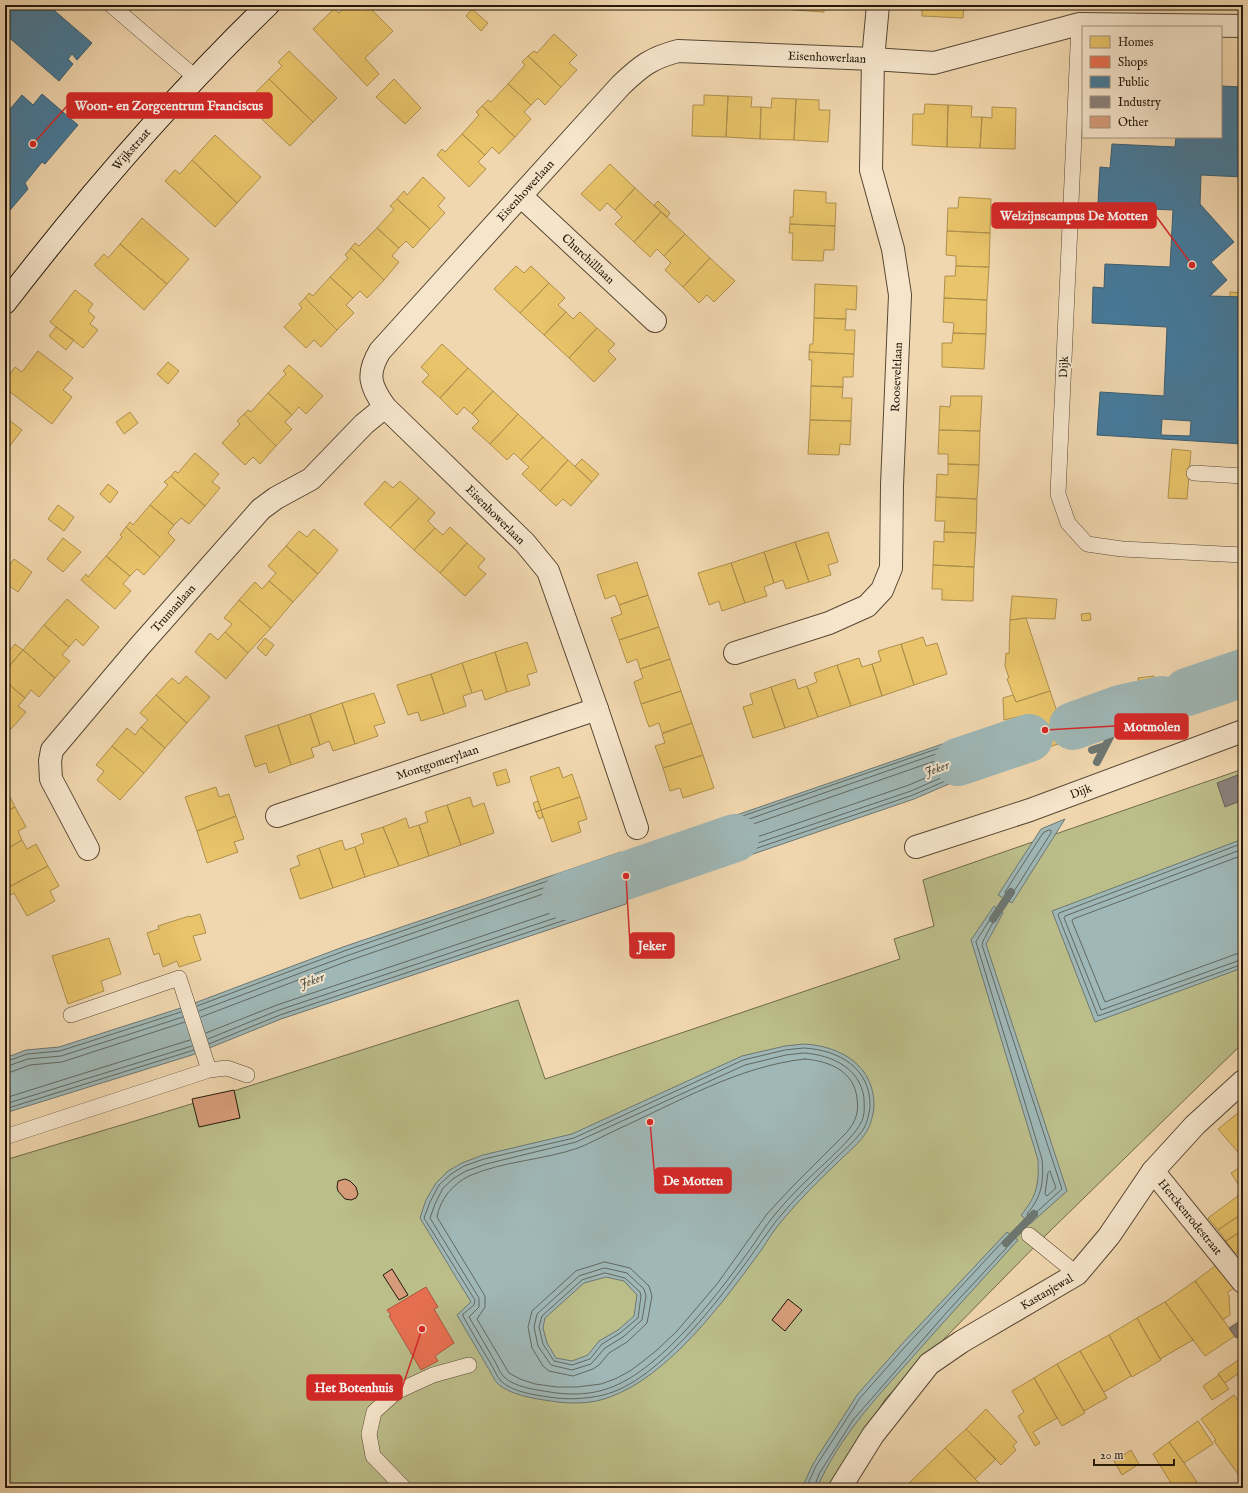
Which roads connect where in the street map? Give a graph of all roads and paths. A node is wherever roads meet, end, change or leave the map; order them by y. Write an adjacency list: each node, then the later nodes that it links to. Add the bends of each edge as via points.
1 (112, 5): 7 (lane)
2 (268, 5): 7 (street, Wijkstraat)
3 (878, 5): 6 (street, Rooseveltlaan)
4 (1079, 24): 5 (street, Eisenhowerlaan); 6 (street, Eisenhowerlaan, via 934,63); 14 (lane, Dijk, via 1058,494 1068,523 1087,544 1122,549)
5 (1243, 26)
6 (873, 59): 8 (street, Eisenhowerlaan, via 678,51 665,54 650,61 621,85); 15 (street, Rooseveltlaan, via 871,170 893,249 900,295 891,568 882,590 867,606 829,623)
7 (195, 77): 9 (street, Wijkstraat, via 76,212)
8 (521, 196): 10 (street, Churchilllaan); 11 (street, Eisenhowerlaan, via 380,351 374,362 371,378 376,394)
9 (5, 303)
10 (655, 321)
11 (385, 407): 16 (street, Eisenhowerlaan, via 525,543 548,571); 21 (street, Trumanlaan, via 364,424 311,479 261,509 52,750 51,779)
12 (1194, 473): 13 (lane)
13 (1243, 476)
14 (1243, 555)
15 (736, 653)
16 (597, 709): 18 (street, Montgomerylaan); 19 (street, Eisenhowerlaan)
17 (1243, 731): 20 (street, Dijk, via 1030,810)
18 (277, 816)
19 (636, 828)
20 (916, 847)
21 (88, 849)
22 (71, 1015): 23 (lane, via 180,978)
23 (209, 1070): 24 (lane, via 227,1068); 26 (lane)
24 (247, 1074)
25 (1243, 1081): 27 (street, Kastanjewal, via 1195,1125)
26 (5, 1137)
27 (1153, 1171): 29 (street, Kastanjewal, via 1109,1236); 30 (street, Herckenrodestraat)
28 (1029, 1235): 29 (lane)
29 (1077, 1274): 33 (street, Kastanjewal, via 961,1342 929,1364 873,1435)
30 (1243, 1282)
31 (469, 1365): 32 (lane, via 396,1392 374,1412 369,1434 373,1456)
32 (404, 1488)
33 (840, 1488)

